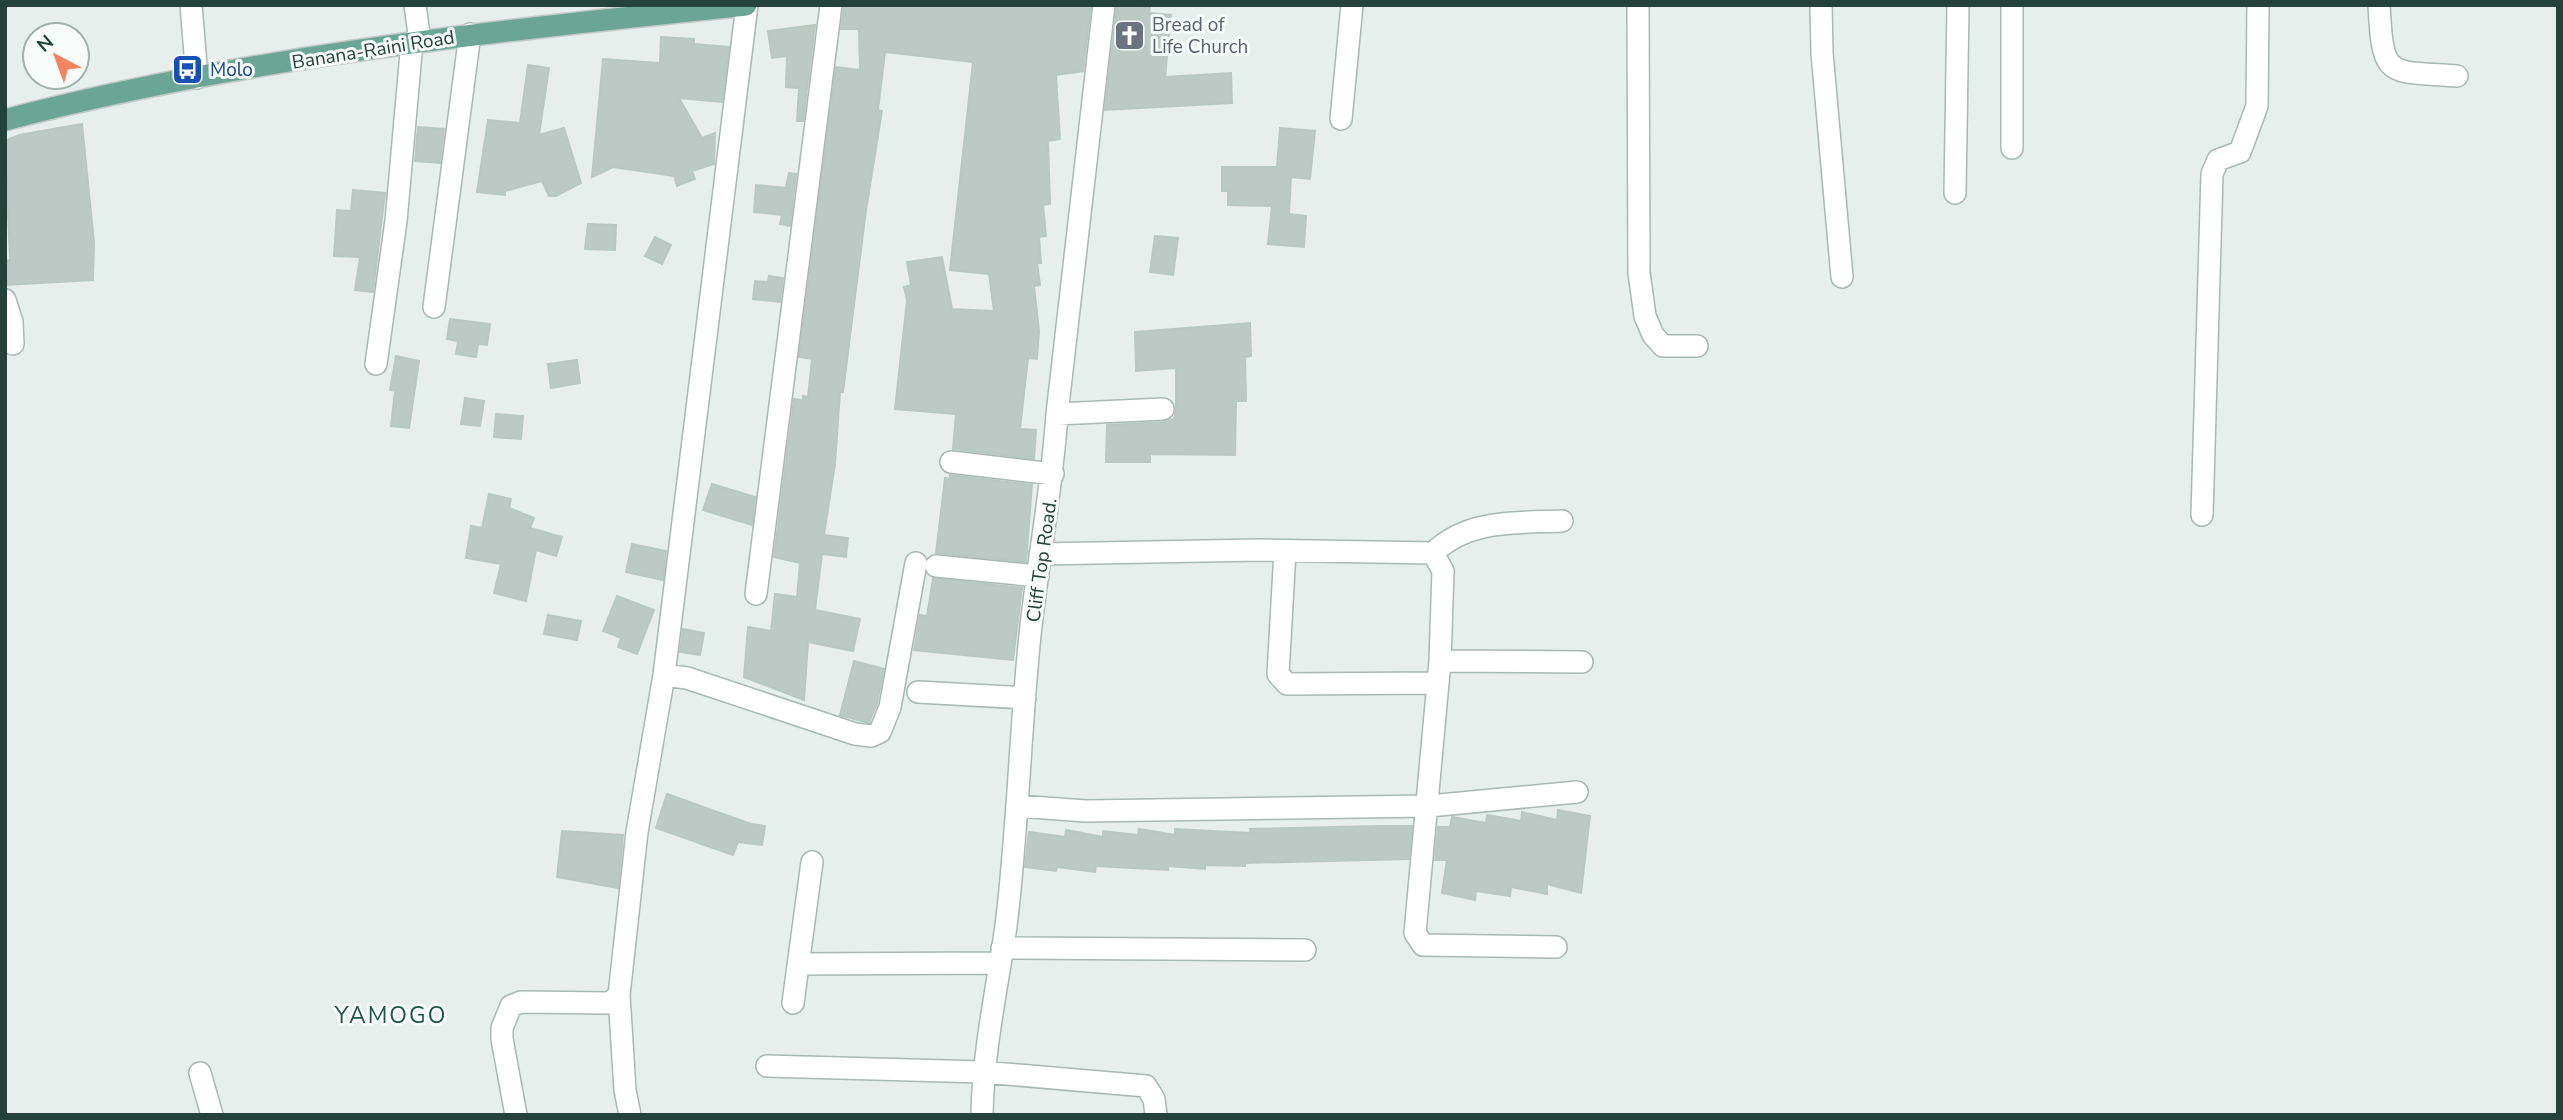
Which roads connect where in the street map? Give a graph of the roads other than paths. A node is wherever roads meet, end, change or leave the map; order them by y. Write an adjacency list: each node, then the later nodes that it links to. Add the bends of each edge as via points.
1 (191, 5): 16 (street)
2 (415, 5): 14 (street)
3 (746, 5): 13 (main road, Banana-Raini Road); 40 (street)
4 (831, 5): 37 (street)
5 (1104, 5): 28 (street, Cliff Top Road.)
6 (1352, 5): 17 (street)
7 (1638, 5): 25 (street, via 1639,259 1645,316 1662,346)
8 (1821, 5): 21 (street)
9 (1958, 5): 20 (street)
10 (2012, 5): 19 (street)
11 (2258, 5): 31 (street, via 2257,106 2240,152 2218,160 2212,174)
12 (2379, 5): 15 (street, via 2383,57 2389,66)
13 (470, 34): 14 (main road, Banana-Raini Road); 23 (street)
14 (416, 42): 16 (main road, Banana-Raini Road); 26 (street)
15 (2457, 76)
16 (197, 78): 18 (main road, Banana-Raini Road)
17 (1341, 119)
18 (5, 120)
19 (2012, 148)
20 (1955, 193)
21 (1842, 277)
22 (5, 300): 24 (street)
23 (434, 307)
24 (13, 344)
25 (1697, 346)
26 (376, 364)
27 (1163, 410): 28 (street)
28 (1057, 414): 30 (street, Cliff Top Road.)
29 (951, 462): 30 (street)
30 (1053, 474): 35 (street, Cliff Top Road.)
31 (2202, 515)
32 (1562, 521): 34 (street, via 1465,530)
33 (1285, 551): 34 (street); 35 (street); 41 (street, via 1278,674 1282,680 1287,684)
34 (1433, 553): 38 (street, via 1443,571)
35 (1040, 554): 36 (street, Cliff Top Road.)
36 (1038, 576): 40 (street, via 926,564 890,707 880,732 871,736 687,678); 43 (street, Cliff Top Road.)
37 (756, 594)
38 (1440, 661): 39 (street); 41 (street)
39 (1582, 662)
40 (664, 675): 52 (street, via 637,832)
41 (1438, 683): 46 (street)
42 (918, 692): 43 (street)
43 (1025, 698): 45 (street, Cliff Top Road.)
44 (1577, 792): 46 (street)
45 (1018, 806): 46 (street, via 1086,811); 50 (street, Cliff Top Road.)
46 (1429, 806): 48 (street, via 1416,907 1418,940 1423,944)
47 (812, 862): 51 (street)
48 (1556, 947)
49 (1305, 950): 50 (street)
50 (1001, 955): 51 (street); 55 (street, Cliff Top Road.)
51 (799, 964): 53 (street)
52 (619, 996): 58 (street, via 610,1003 521,1002 512,1006 502,1039); 59 (street)
53 (793, 1003)
54 (767, 1066): 55 (street)
55 (983, 1072): 60 (street, Cliff Top Road.); 61 (street, via 1146,1086)
56 (200, 1073): 57 (street)
57 (212, 1115)
58 (516, 1115)
59 (630, 1115)
60 (982, 1115)
61 (1156, 1115)

